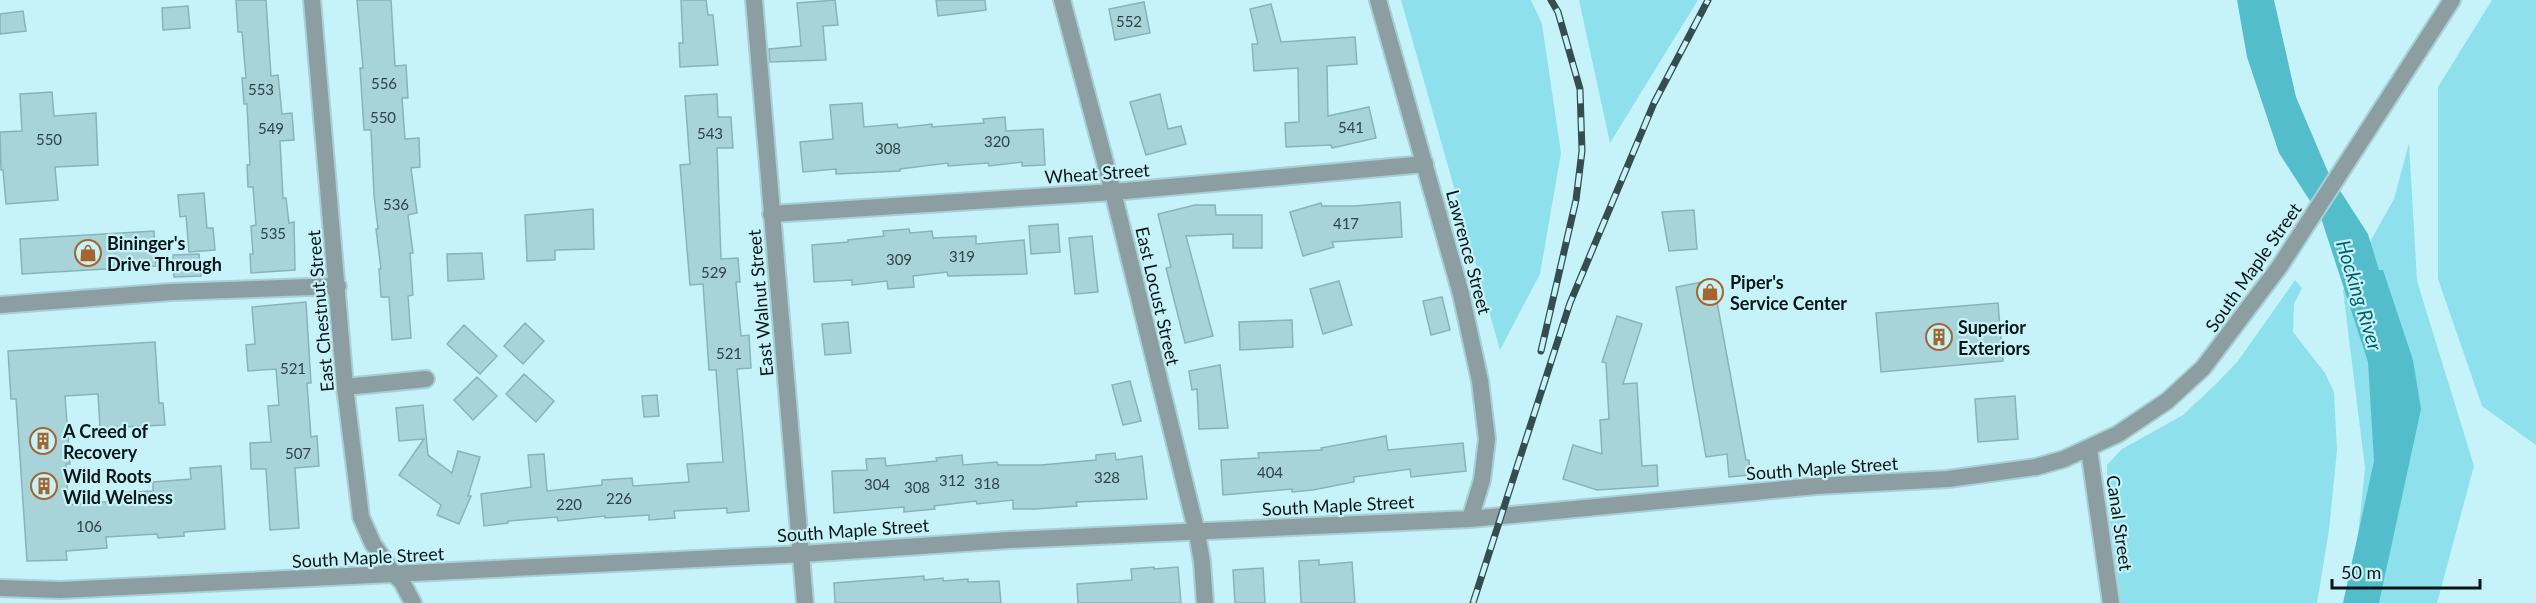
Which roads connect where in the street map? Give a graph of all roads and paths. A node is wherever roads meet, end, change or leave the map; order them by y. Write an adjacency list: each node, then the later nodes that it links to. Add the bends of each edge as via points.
1 (312, 0): 9 (street, East Chestnut Street)
2 (754, 0): 8 (street, East Walnut Street)
3 (1062, 0): 7 (street, East Locust Street)
4 (1378, 0): 6 (street, Lawrence Street)
5 (2452, 0): 13 (street, South Maple Street, via 2280,266 2228,338 2167,401 2133,426)
6 (1425, 164): 7 (street, Wheat Street); 14 (street, Lawrence Street, via 1480,381 1487,439 1482,480)
7 (1113, 192): 8 (street, Wheat Street); 15 (street, East Locust Street)
8 (771, 214): 16 (street, East Walnut Street)
9 (338, 286): 10 (street, via 171,292); 12 (street, East Chestnut Street)
10 (0, 305)
11 (426, 379): 12 (street)
12 (345, 387): 17 (street, East Chestnut Street, via 361,517 373,544)
13 (2089, 449): 14 (street, South Maple Street, via 2036,467 1948,480 1816,486); 22 (street, Canal Street)
14 (1470, 519): 15 (street, South Maple Street)
15 (1197, 533): 16 (street, South Maple Street); 21 (street, East Locust Street)
16 (802, 554): 17 (street, South Maple Street); 20 (street, East Walnut Street)
17 (394, 574): 18 (street, South Maple Street, via 61,590); 19 (street, East Chestnut Street)
18 (0, 588)
19 (413, 603)
20 (805, 603)
21 (1205, 603)
22 (2111, 603)

